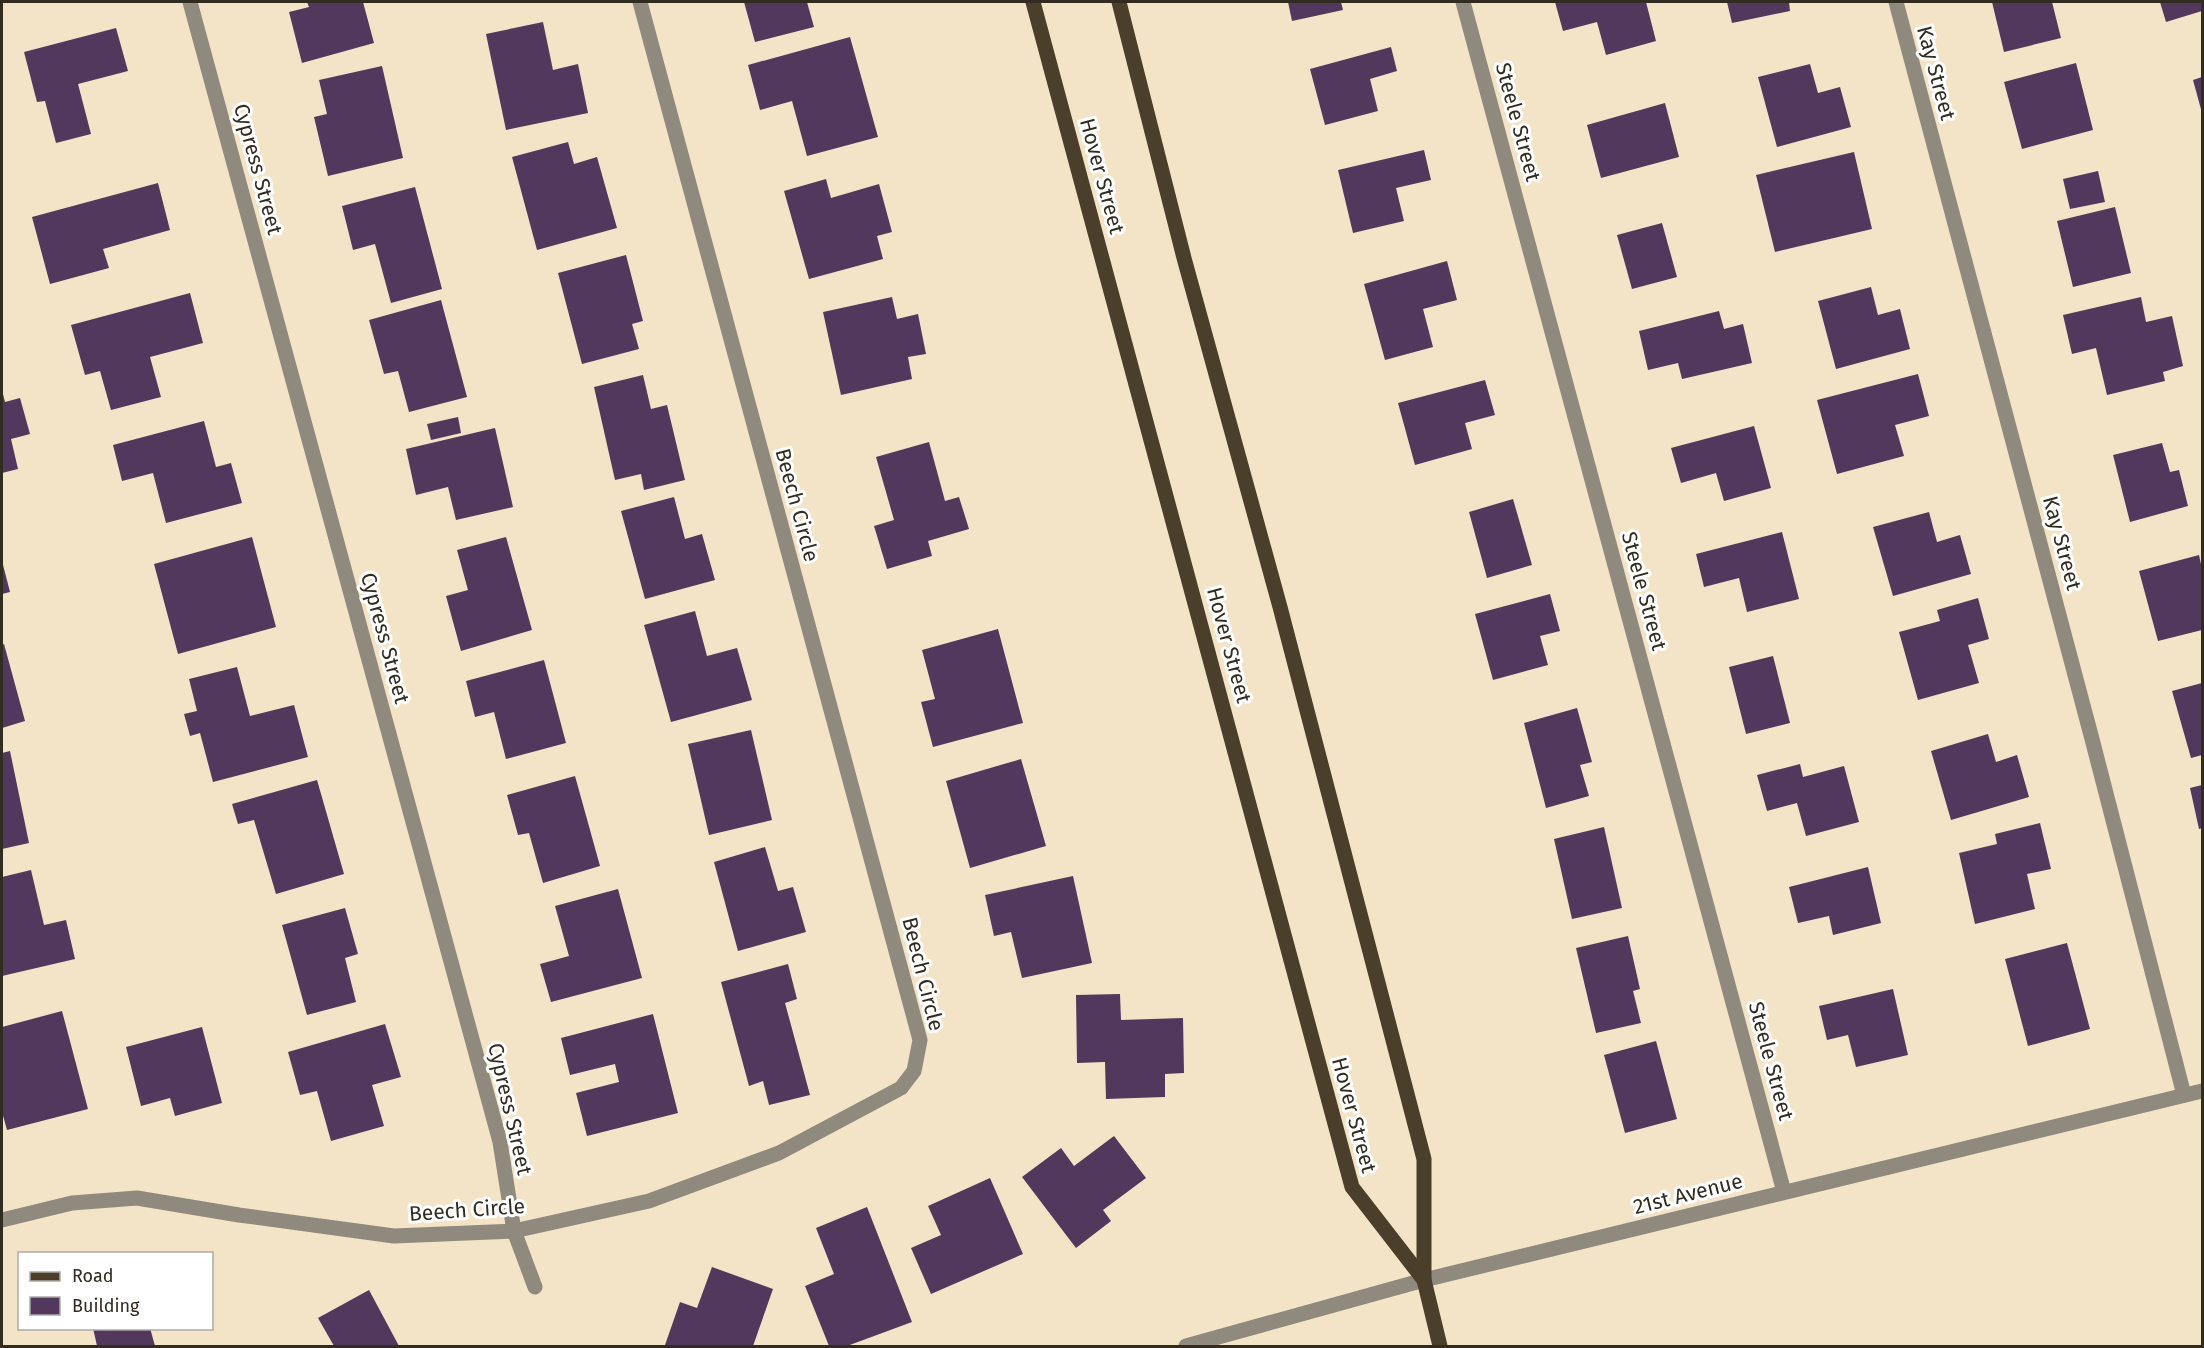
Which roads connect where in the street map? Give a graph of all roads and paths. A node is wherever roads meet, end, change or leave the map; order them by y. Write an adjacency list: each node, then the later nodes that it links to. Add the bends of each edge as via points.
1 (190, 2): 11 (street, Cypress Street, via 497,1130)
2 (640, 2): 11 (street, Beech Circle, via 920,1040 914,1071 901,1088 778,1153 649,1201)
3 (1033, 2): 12 (main road, Hover Street, via 1352,1187)
4 (1119, 2): 12 (main road, Hover Street, via 1424,1159)
5 (1463, 2): 9 (street, Steele Street)
6 (1896, 2): 8 (street, Kay Street)
7 (2202, 1091): 8 (street, 21st Avenue)
8 (2184, 1095): 9 (street, 21st Avenue)
9 (1784, 1192): 12 (street, 21st Avenue)
10 (2, 1220): 11 (street, Beech Circle, via 72,1203 137,1198 394,1236)
11 (514, 1231): 13 (street, Cypress Street)
12 (1424, 1280): 14 (street, 21st Avenue); 15 (main road, Hover Street)
13 (535, 1287)
14 (1186, 1347)
15 (1440, 1347)

